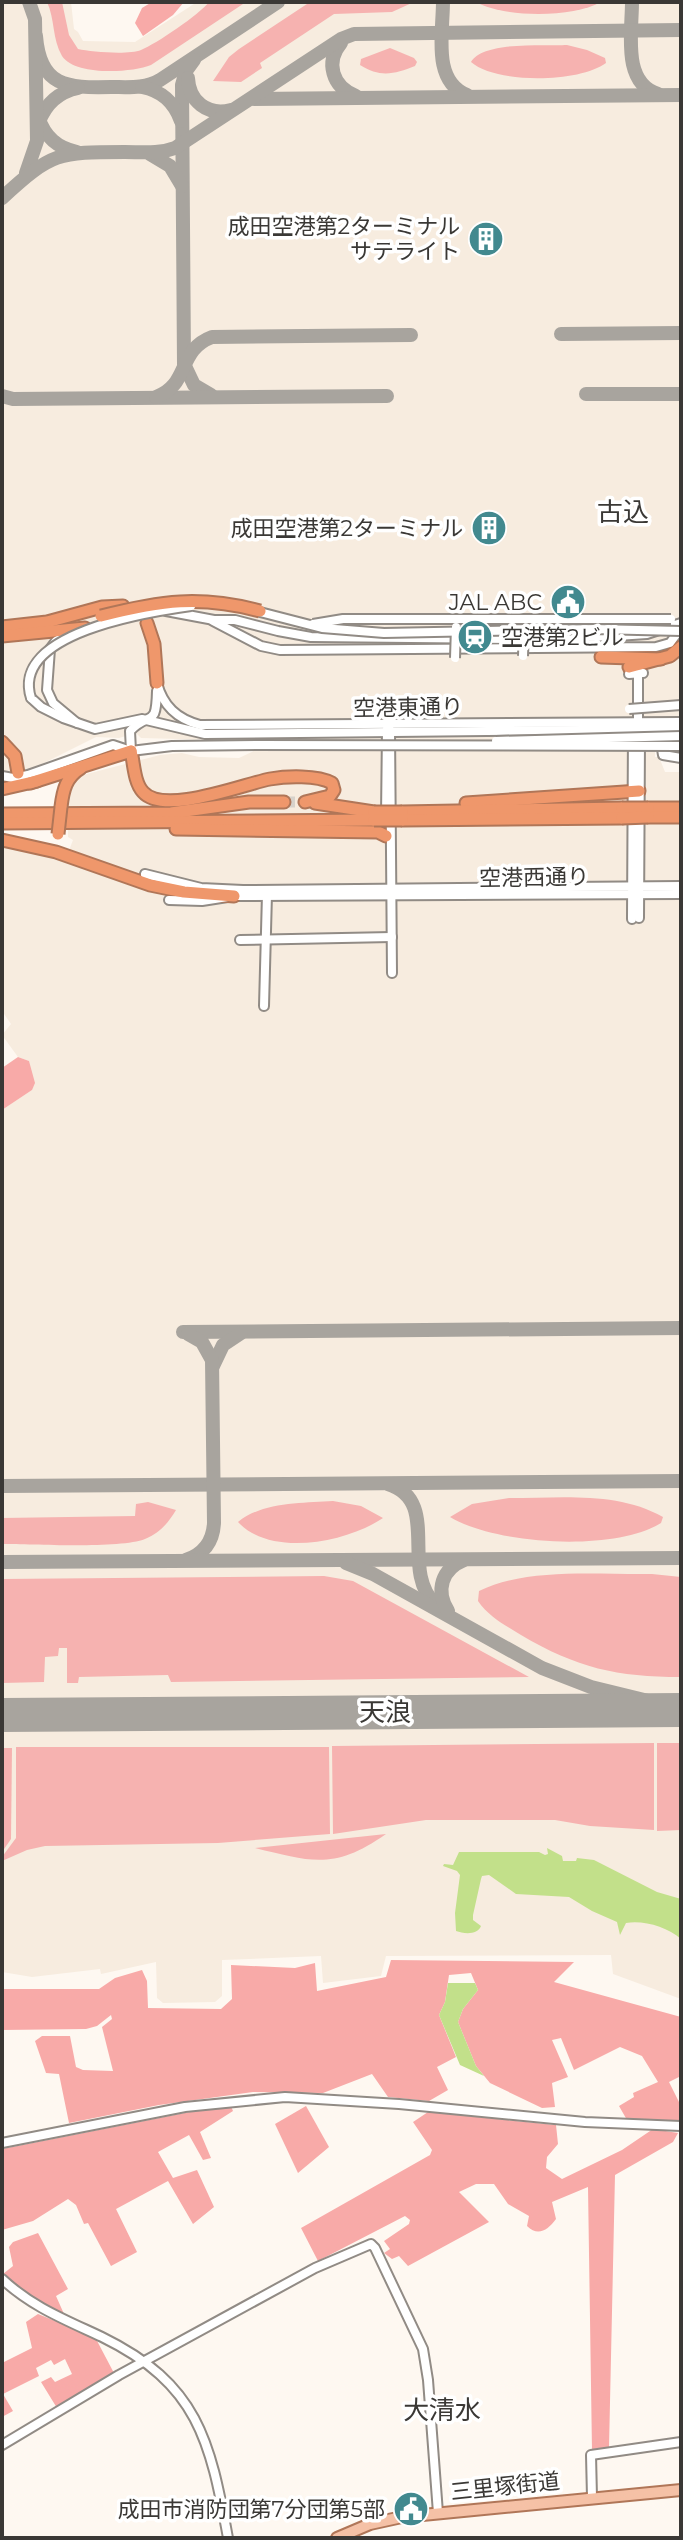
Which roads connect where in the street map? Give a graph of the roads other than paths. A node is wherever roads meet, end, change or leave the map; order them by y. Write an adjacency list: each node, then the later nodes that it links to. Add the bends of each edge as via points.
1 (123, 606): 12 (highway)
2 (260, 611): 7 (street, bridge); 13 (highway, bridge, via 188,600 144,605); 25 (street, bridge, via 192,606 130,617 52,646 37,660 29,681 31,698)
3 (456, 617): 17 (street, bridge)
4 (524, 617): 15 (street, bridge)
5 (205, 618): 8 (street, via 280,650 656,647 670,643); 9 (street, via 153,610); 10 (street)
6 (147, 623): 20 (highway)
7 (308, 624): 8 (street, bridge, via 343,619); 11 (street, bridge, via 384,633)
8 (679, 624): 10 (street, via 322,623); 10 (street, via 647,634 515,639 311,637); 11 (street, bridge); 11 (street, bridge)
9 (85, 628): 13 (highway); 25 (street, via 56,641 48,656 49,698)
10 (272, 629)
11 (614, 630)
12 (2, 632): 13 (highway)
13 (41, 634)
14 (681, 647): 18 (highway)
15 (523, 656)
16 (601, 657): 18 (highway)
17 (455, 658)
18 (661, 659): 19 (highway)
19 (635, 672): 26 (street)
20 (157, 683): 23 (street, via 156,712); 28 (street, 空港東通り, via 171,710 200,725)
21 (681, 705): 22 (street, bridge)
22 (629, 709)
23 (150, 720): 25 (street, via 104,729); 28 (street, 空港東通り, via 205,734); 32 (street, via 130,731)
24 (681, 722): 26 (street, 空港東通り)
25 (77, 723)
26 (637, 728): 27 (street, 空港東通り); 28 (street, 空港東通り); 38 (street)
27 (681, 729)
28 (388, 730): 51 (street); 56 (street)
29 (2, 742): 34 (highway, via 15,756)
30 (681, 742): 31 (street, bridge); 31 (street, bridge); 33 (street, via 662,749 665,757)
31 (524, 743): 32 (street, bridge, via 172,746)
32 (131, 751): 35 (street, via 113,745 20,777); 36 (highway); 39 (highway, via 78,770); 46 (highway, via 140,787 154,799 199,798 271,778 323,779 332,783 330,796 302,802)
33 (681, 758)
34 (18, 773)
35 (2, 776)
36 (30, 783): 37 (highway); 39 (highway, via 56,779)
37 (2, 789)
38 (635, 791): 42 (highway, via 465,803); 55 (street)
39 (63, 793): 52 (highway, bridge, via 55,840)
40 (284, 802): 45 (highway, via 171,813)
41 (681, 808): 44 (highway)
42 (434, 810): 43 (highway); 47 (highway)
43 (622, 813): 44 (highway, bridge); 47 (highway)
44 (648, 813): 48 (highway)
45 (2, 814)
46 (374, 816): 47 (highway, bridge); 50 (highway)
47 (402, 816)
48 (681, 817)
49 (2, 823): 50 (highway)
50 (30, 823): 51 (highway)
51 (386, 836): 56 (street)
52 (2, 840): 59 (highway, via 56,852 150,885)
53 (145, 874): 57 (street, 空港西通り, via 201,888)
54 (681, 886): 55 (street, 空港西通り)
55 (635, 891): 56 (street, 空港西通り); 58 (street, 空港西通り); 61 (street)
56 (389, 892): 57 (street, 空港西通り); 63 (street)
57 (267, 893): 59 (street, 空港西通り); 64 (street)
58 (681, 894)
59 (234, 896): 60 (street, 空港西通り)
60 (169, 900)
61 (636, 919)
62 (240, 940): 64 (street)
63 (390, 940): 64 (street); 65 (street)
64 (266, 941): 66 (street)
65 (389, 973)
66 (264, 1006)
67 (681, 2126): 68 (street, via 285,2097 185,2107)
68 (2, 2143)
69 (2, 2279): 70 (street, via 45,2311)
70 (145, 2361): 72 (street); 75 (street, via 315,2268 371,2244 423,2349); 76 (street, via 175,2389 199,2425 212,2459)
71 (681, 2442): 74 (street, via 591,2455)
72 (2, 2445)
73 (681, 2490): 74 (main road, 三里塚街道)
74 (592, 2497): 75 (main road, 三里塚街道)
75 (438, 2513): 77 (main road, 三里塚街道, via 370,2524)
76 (228, 2538)
77 (337, 2538)

